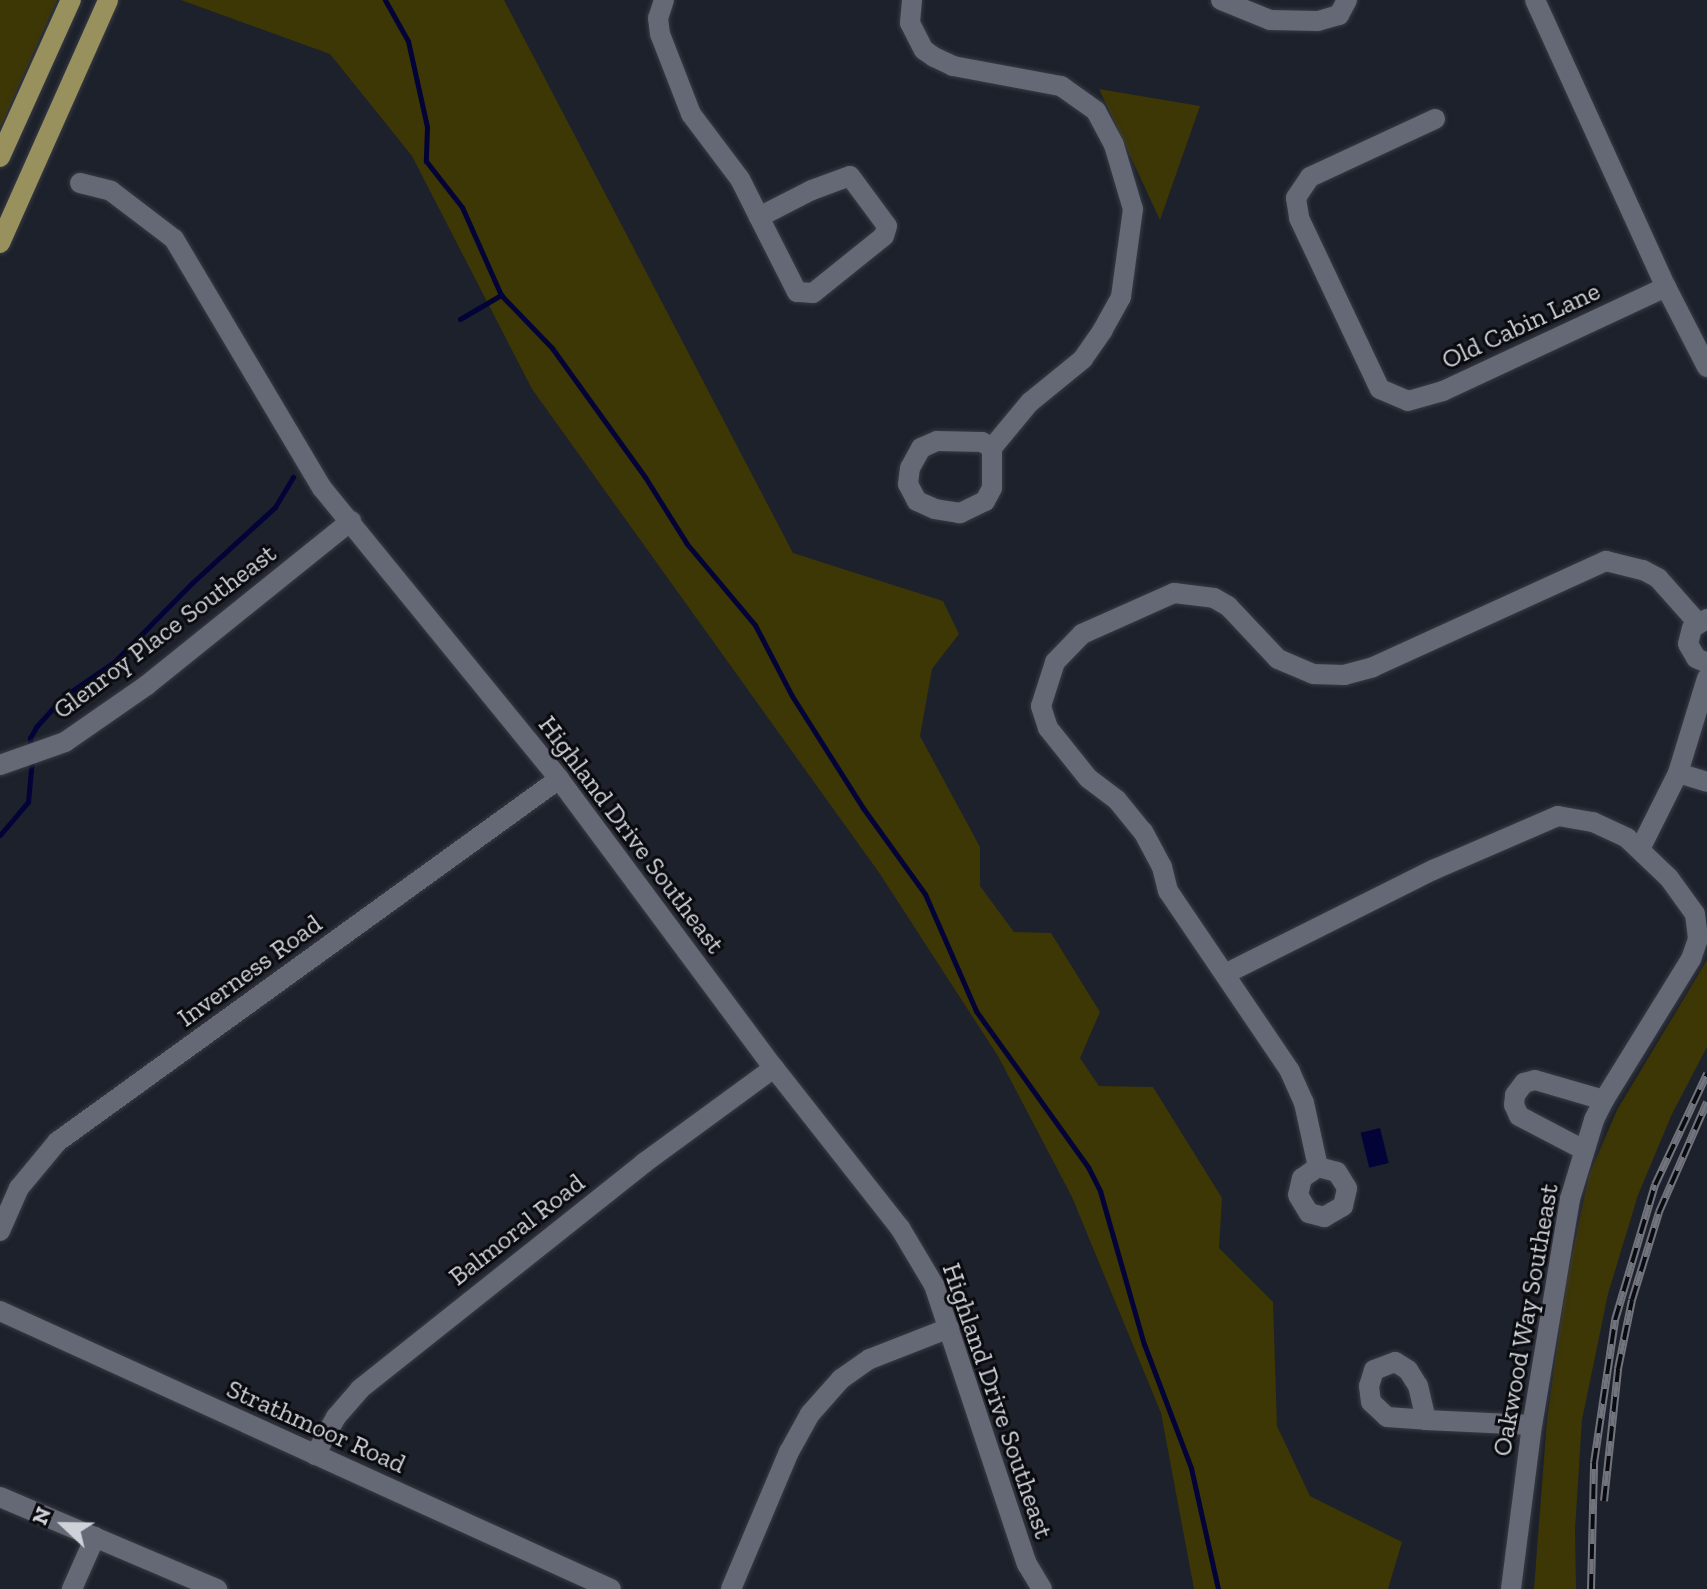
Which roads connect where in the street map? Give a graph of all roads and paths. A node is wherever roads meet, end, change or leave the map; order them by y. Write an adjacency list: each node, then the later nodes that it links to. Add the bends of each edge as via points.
1 (71, 0): 9 (main road)
2 (108, 0): 12 (main road)
3 (664, 0): 11 (street, via 660,34 691,114 740,179)
4 (912, 0): 15 (street, via 910,23 924,50 934,57 979,72 1061,86 1096,111 1114,145 1133,209 1121,297 1103,330 1083,359 1030,402)
5 (1221, 0): 6 (street, via 1270,20 1318,21 1339,15)
6 (1347, 0)
7 (1535, 0): 13 (street)
8 (1435, 119): 13 (street, Old Cabin Lane, via 1289,190 1358,346 1393,406 1443,391)
9 (0, 157)
10 (80, 183): 16 (street, Highland Drive Southeast, via 111,191 174,239 322,488)
11 (759, 217): 11 (street, via 791,283 805,295 880,241 887,226 850,176)
12 (0, 243)
13 (1666, 287): 14 (street)
14 (1707, 367)
15 (992, 448): 15 (street, via 982,442 937,441 921,448 908,484 917,501 960,513 985,501 992,488)
16 (351, 521): 21 (street, Glenroy Place Southeast, via 147,685 65,742); 23 (street, Highland Drive Southeast)
17 (1702, 620): 18 (street, via 1688,636 1688,644 1696,658); 26 (street, via 1658,578 1606,561 1373,667 1343,675 1313,674 1275,657 1228,606 1195,594 1174,593 1082,634 1055,662 1046,683 1041,706 1048,728 1088,778 1117,800 1143,832 1168,890)
18 (1707, 663)
19 (1707, 678): 20 (street)
20 (1701, 728): 22 (street)
21 (0, 765)
22 (1678, 773): 24 (street); 25 (street)
23 (559, 779): 27 (street, Highland Drive Southeast); 31 (street, Inverness Road, via 57,1142 19,1188)
24 (1707, 782)
25 (1640, 849): 26 (street, Oakwood Way Southeast, via 1593,822 1558,816 1433,870); 28 (street, Oakwood Way Southeast, via 1695,914 1698,939 1691,959)
26 (1225, 974): 30 (street, via 1290,1071 1304,1103)
27 (774, 1068): 33 (street, Highland Drive Southeast, via 900,1228 929,1275); 36 (street, Balmoral Road, via 644,1163 360,1389 336,1417)
28 (1604, 1100): 29 (street, Oakwood Way Southeast); 29 (street, via 1535,1080 1524,1083 1515,1095 1519,1116)
29 (1584, 1150): 35 (street, Oakwood Way Southeast, via 1555,1268)
30 (1318, 1167)
31 (0, 1231)
32 (0, 1311): 36 (street, Strathmoor Road)
33 (949, 1328): 42 (street, via 870,1359 841,1379 810,1414); 43 (street, Highland Drive Southeast, via 1027,1564)
34 (1426, 1420): 35 (street)
35 (1532, 1425): 44 (street, Oakwood Way Southeast)
36 (315, 1455): 41 (street, Strathmoor Road)
37 (0, 1497): 38 (street)
38 (95, 1537): 39 (street); 40 (street)
39 (206, 1587)
40 (72, 1589)
41 (611, 1589)
42 (731, 1589)
43 (1042, 1589)
44 (1511, 1589)

